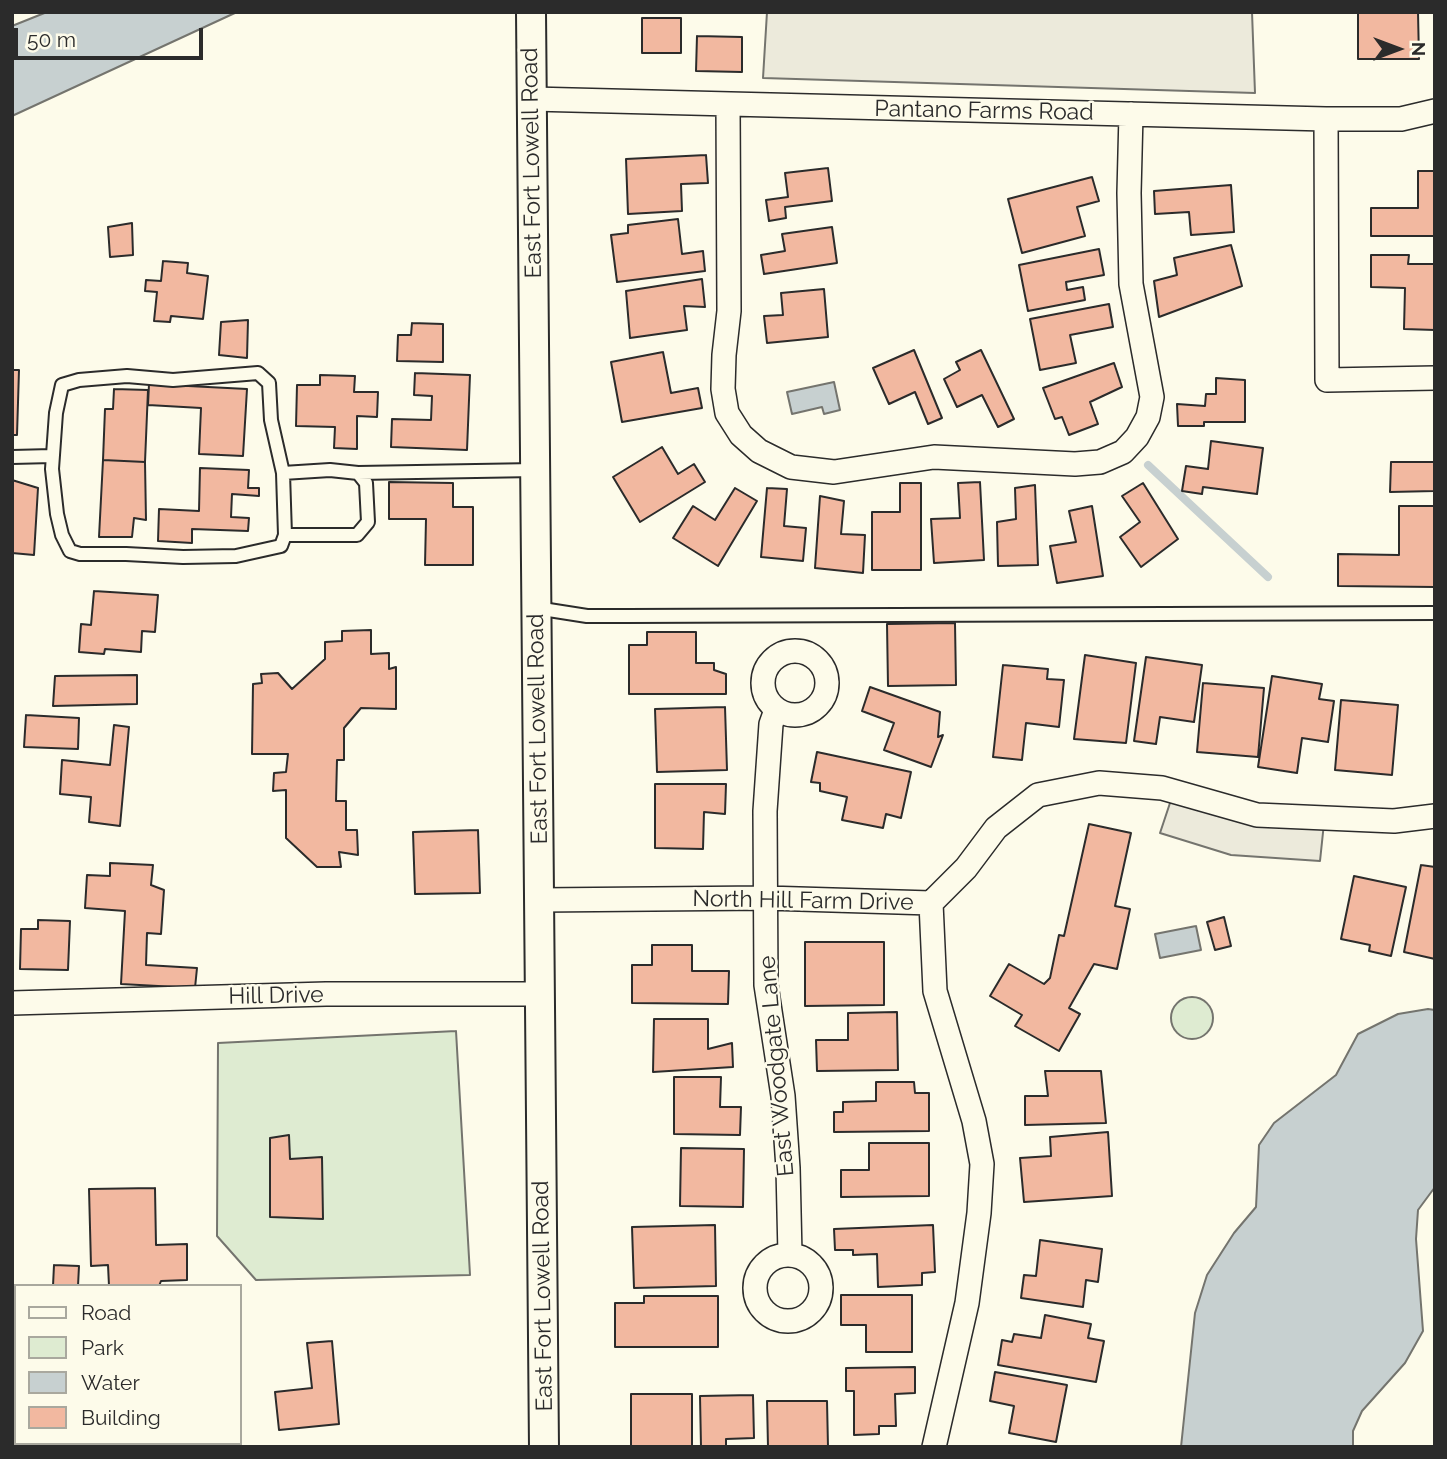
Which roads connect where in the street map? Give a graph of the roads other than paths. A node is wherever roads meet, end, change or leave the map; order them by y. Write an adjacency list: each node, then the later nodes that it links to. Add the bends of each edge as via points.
1 (531, 12): 2 (street, East Fort Lowell Road)
2 (532, 99): 3 (street, Pantano Farms Road); 10 (street, East Fort Lowell Road)
3 (728, 105): 5 (street, Pantano Farms Road); 5 (street, via 729,311 723,389 727,413 758,451 791,467 834,472 934,457 1100,462 1123,452 1137,437 1152,397 1131,284)
4 (1435, 111): 6 (street, Pantano Farms Road, via 1401,119)
5 (1131, 114): 6 (street, Pantano Farms Road)
6 (1326, 119): 7 (street, via 1327,380)
7 (1435, 378)
8 (52, 456): 9 (lane); 11 (lane, via 62,385 127,376 173,380 258,373 269,383 271,420); 13 (lane, via 57,514 71,551 236,556 281,546)
9 (12, 457)
10 (535, 470): 12 (lane); 14 (street, East Fort Lowell Road)
11 (283, 473): 12 (lane); 13 (lane)
12 (358, 473): 13 (lane, via 366,483 368,522 357,535)
13 (285, 534)
14 (536, 608): 15 (lane, via 587,616); 19 (street, East Fort Lowell Road)
15 (1435, 613)
16 (776, 710): 18 (street, East Woodgate Lane, via 765,811)
17 (1435, 816): 20 (street, North Hill Farm Drive, via 1394,821 1257,815 1162,788 1099,783 1038,795 996,828 966,868)
18 (766, 898): 19 (street, North Hill Farm Drive); 20 (street, North Hill Farm Drive); 23 (street, East Woodgate Lane, via 766,985 782,1096)
19 (539, 900): 21 (street, East Fort Lowell Road)
20 (931, 903): 25 (street, via 935,991 974,1121 982,1164 967,1303)
21 (540, 994): 22 (street, Hill Drive, via 326,994); 24 (street, East Fort Lowell Road)
22 (12, 1003)
23 (790, 1255)
24 (544, 1447)
25 (934, 1447)

